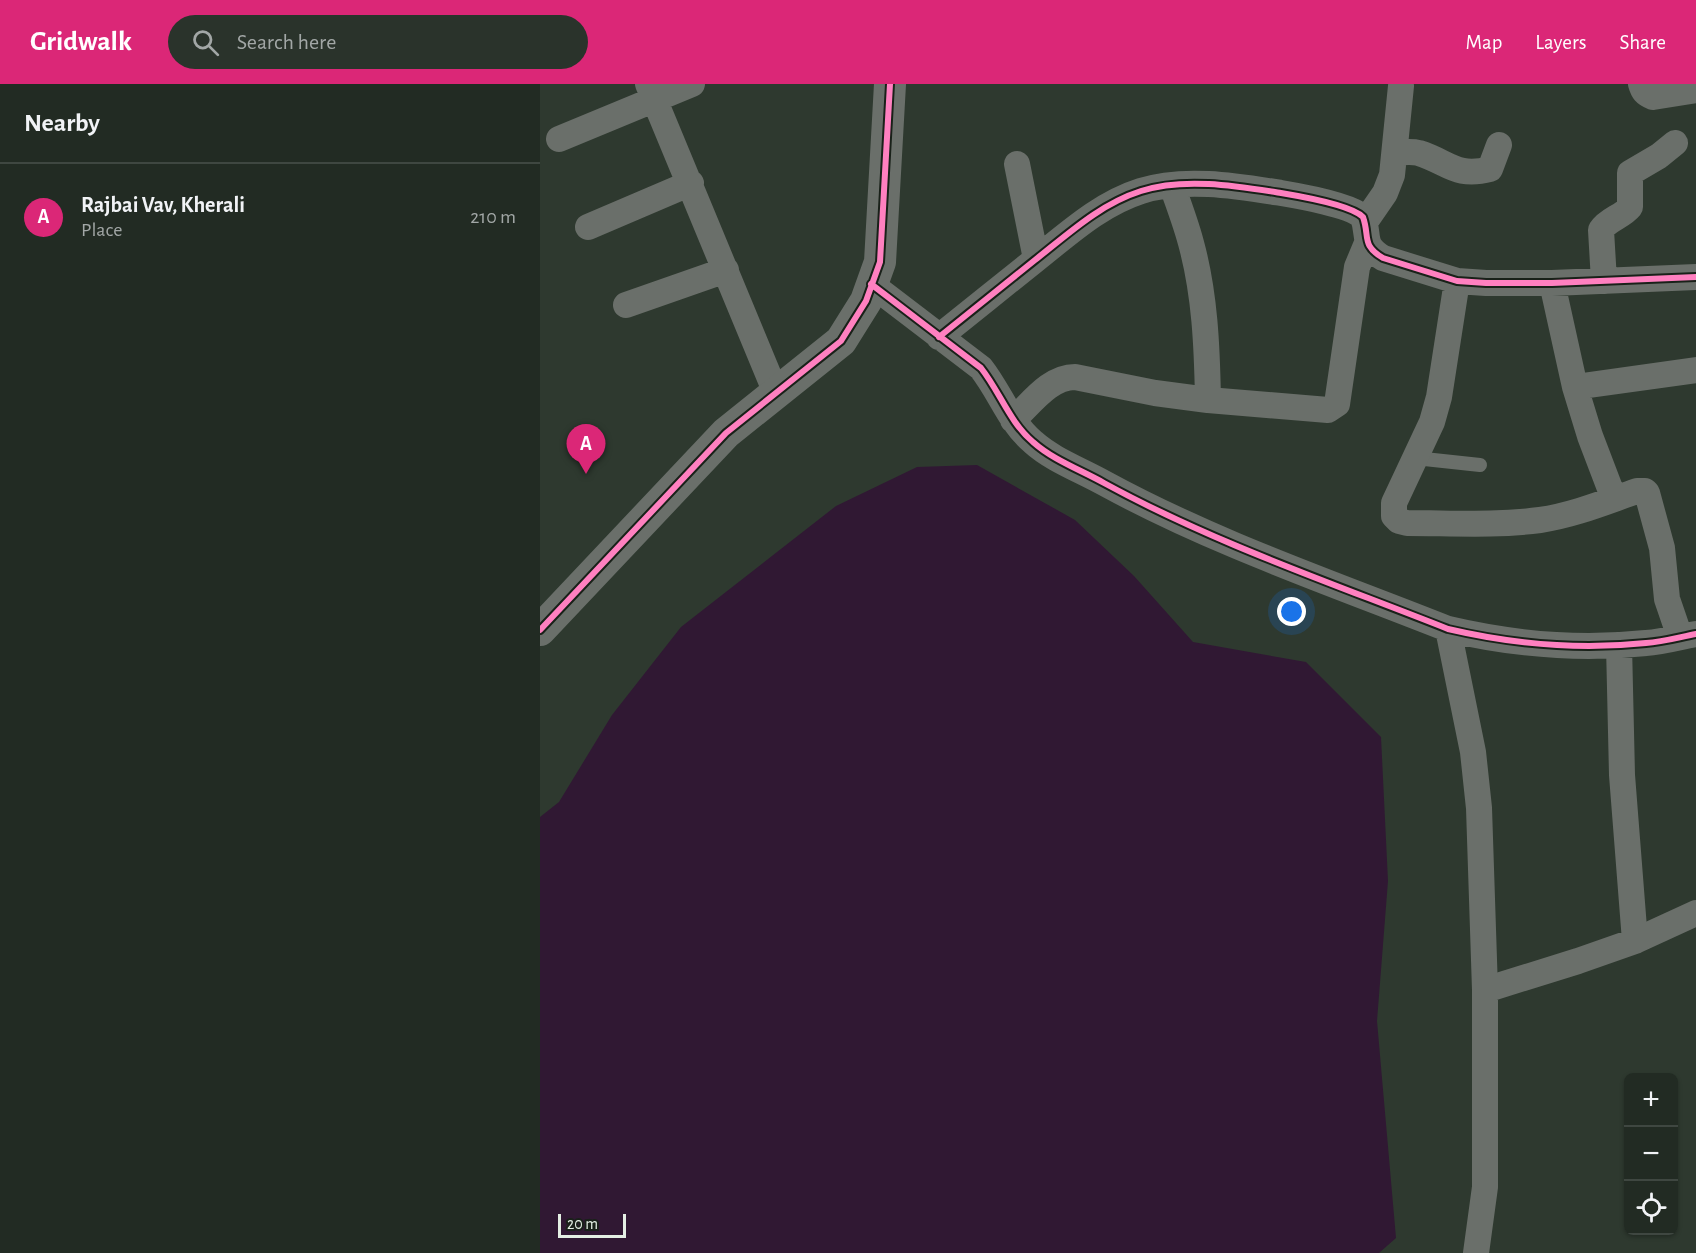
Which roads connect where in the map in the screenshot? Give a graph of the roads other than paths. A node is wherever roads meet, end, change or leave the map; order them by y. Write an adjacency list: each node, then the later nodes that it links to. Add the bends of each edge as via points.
1 (692, 84): 6 (street)
2 (890, 84): 22 (street, via 880,262)
3 (1641, 84): 5 (street, via 1642,90 1653,97)
4 (1401, 86): 10 (street)
5 (1696, 90)
6 (651, 91): 7 (street); 12 (street)
7 (559, 139)
8 (1675, 143): 20 (street, via 1630,173 1628,211 1601,230)
9 (1499, 145): 10 (street, via 1491,169 1467,172 1420,153)
10 (1395, 153): 15 (street, via 1392,175)
11 (1017, 165): 16 (street)
12 (691, 183): 14 (street); 17 (street)
13 (1172, 186): 15 (street, via 1233,186 1302,197 1359,212); 16 (street, via 1142,191 1112,204 1077,225); 28 (street, via 1198,277 1206,331)
14 (588, 227)
15 (1366, 232): 19 (street, via 1372,252 1383,258); 28 (street, via 1335,406 1328,410)
16 (1036, 259): 24 (street)
17 (726, 270): 23 (street); 27 (street)
18 (1696, 277): 20 (street)
19 (1457, 281): 21 (street); 30 (street, via 1439,398)
20 (1604, 281): 21 (street)
21 (1551, 283): 26 (street)
22 (871, 285): 24 (street); 27 (street, via 866,301 841,341)
23 (626, 305)
24 (939, 336): 29 (street, via 981,368)
25 (1696, 370): 26 (street)
26 (1575, 387): 32 (street)
27 (776, 393): 34 (street, via 726,433)
28 (1208, 400): 29 (street, via 1064,377)
29 (1013, 420): 33 (street, via 1033,443 1137,501 1210,536)
30 (1415, 458): 31 (lane); 32 (street, via 1393,510 1399,521 1407,523 1500,524 1542,520)
31 (1480, 465)
32 (1614, 499): 35 (street, via 1641,490 1647,493 1662,548 1667,599)
33 (1448, 629): 36 (street, via 1540,644); 39 (street, via 1473,752 1479,808)
34 (540, 630)
35 (1688, 635): 36 (street)
36 (1619, 645): 38 (street, via 1622,775)
37 (1696, 913): 38 (street)
38 (1635, 941): 39 (street)
39 (1485, 990): 40 (street, via 1485,1187)
40 (1476, 1253)

